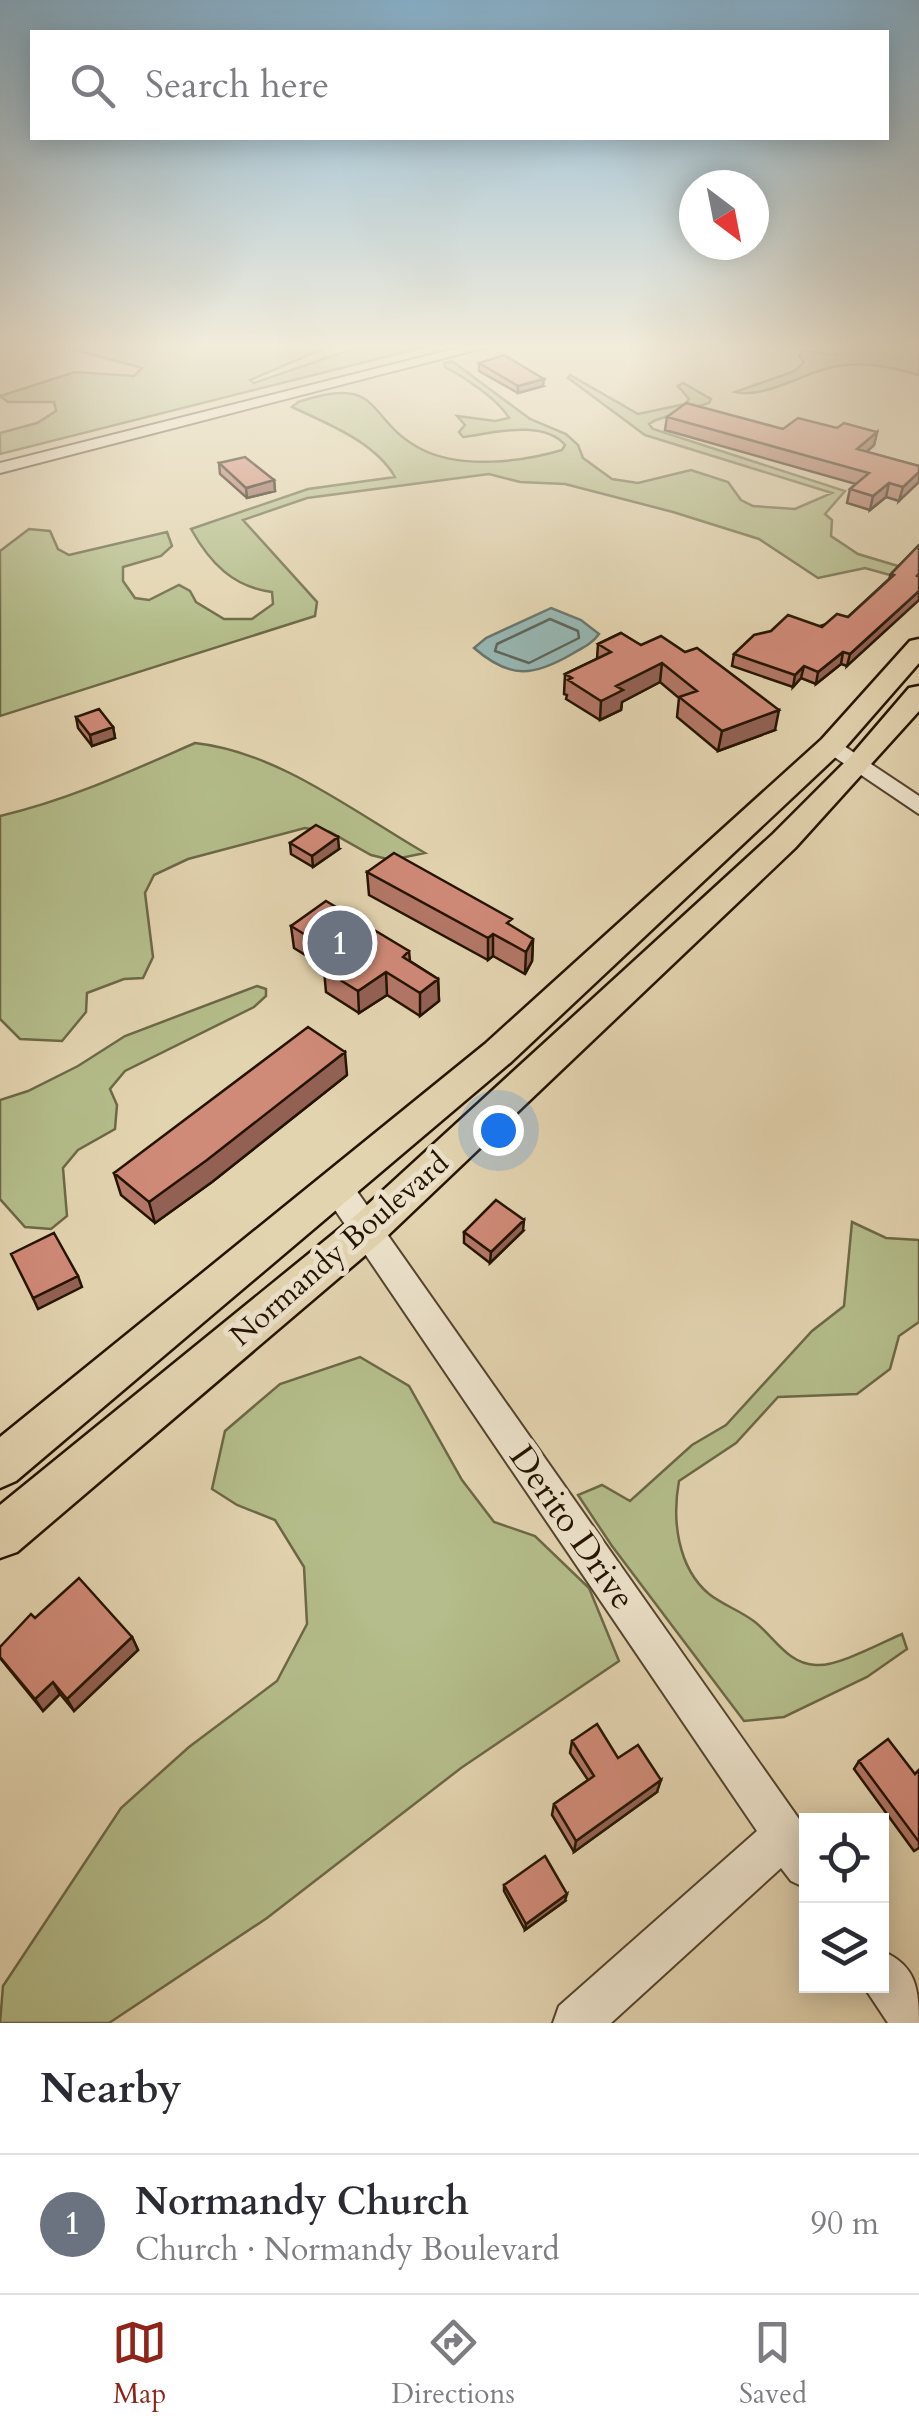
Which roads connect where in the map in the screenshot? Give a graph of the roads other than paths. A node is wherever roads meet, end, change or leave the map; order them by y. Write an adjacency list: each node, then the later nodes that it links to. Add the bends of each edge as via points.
1 (109, 440): 2 (street)
2 (0, 468)
3 (919, 647): 5 (main road, Normandy Boulevard)
4 (919, 694): 5 (main road, Normandy Boulevard)
5 (846, 754): 6 (street); 7 (main road, Normandy Boulevard); 8 (main road, Normandy Boulevard, via 784,842)
6 (919, 807)
7 (626, 936): 8 (main road); 9 (main road, Normandy Boulevard)
8 (663, 954): 10 (main road, Normandy Boulevard)
9 (338, 1190): 10 (street, Derito Drive); 11 (main road, Normandy Boulevard)
10 (368, 1229): 12 (main road, Normandy Boulevard); 13 (street, Derito Drive)
11 (0, 1466)
12 (0, 1535)
13 (796, 1850): 15 (street)
14 (889, 1984): 16 (street)
15 (576, 2023)
16 (915, 2023)

